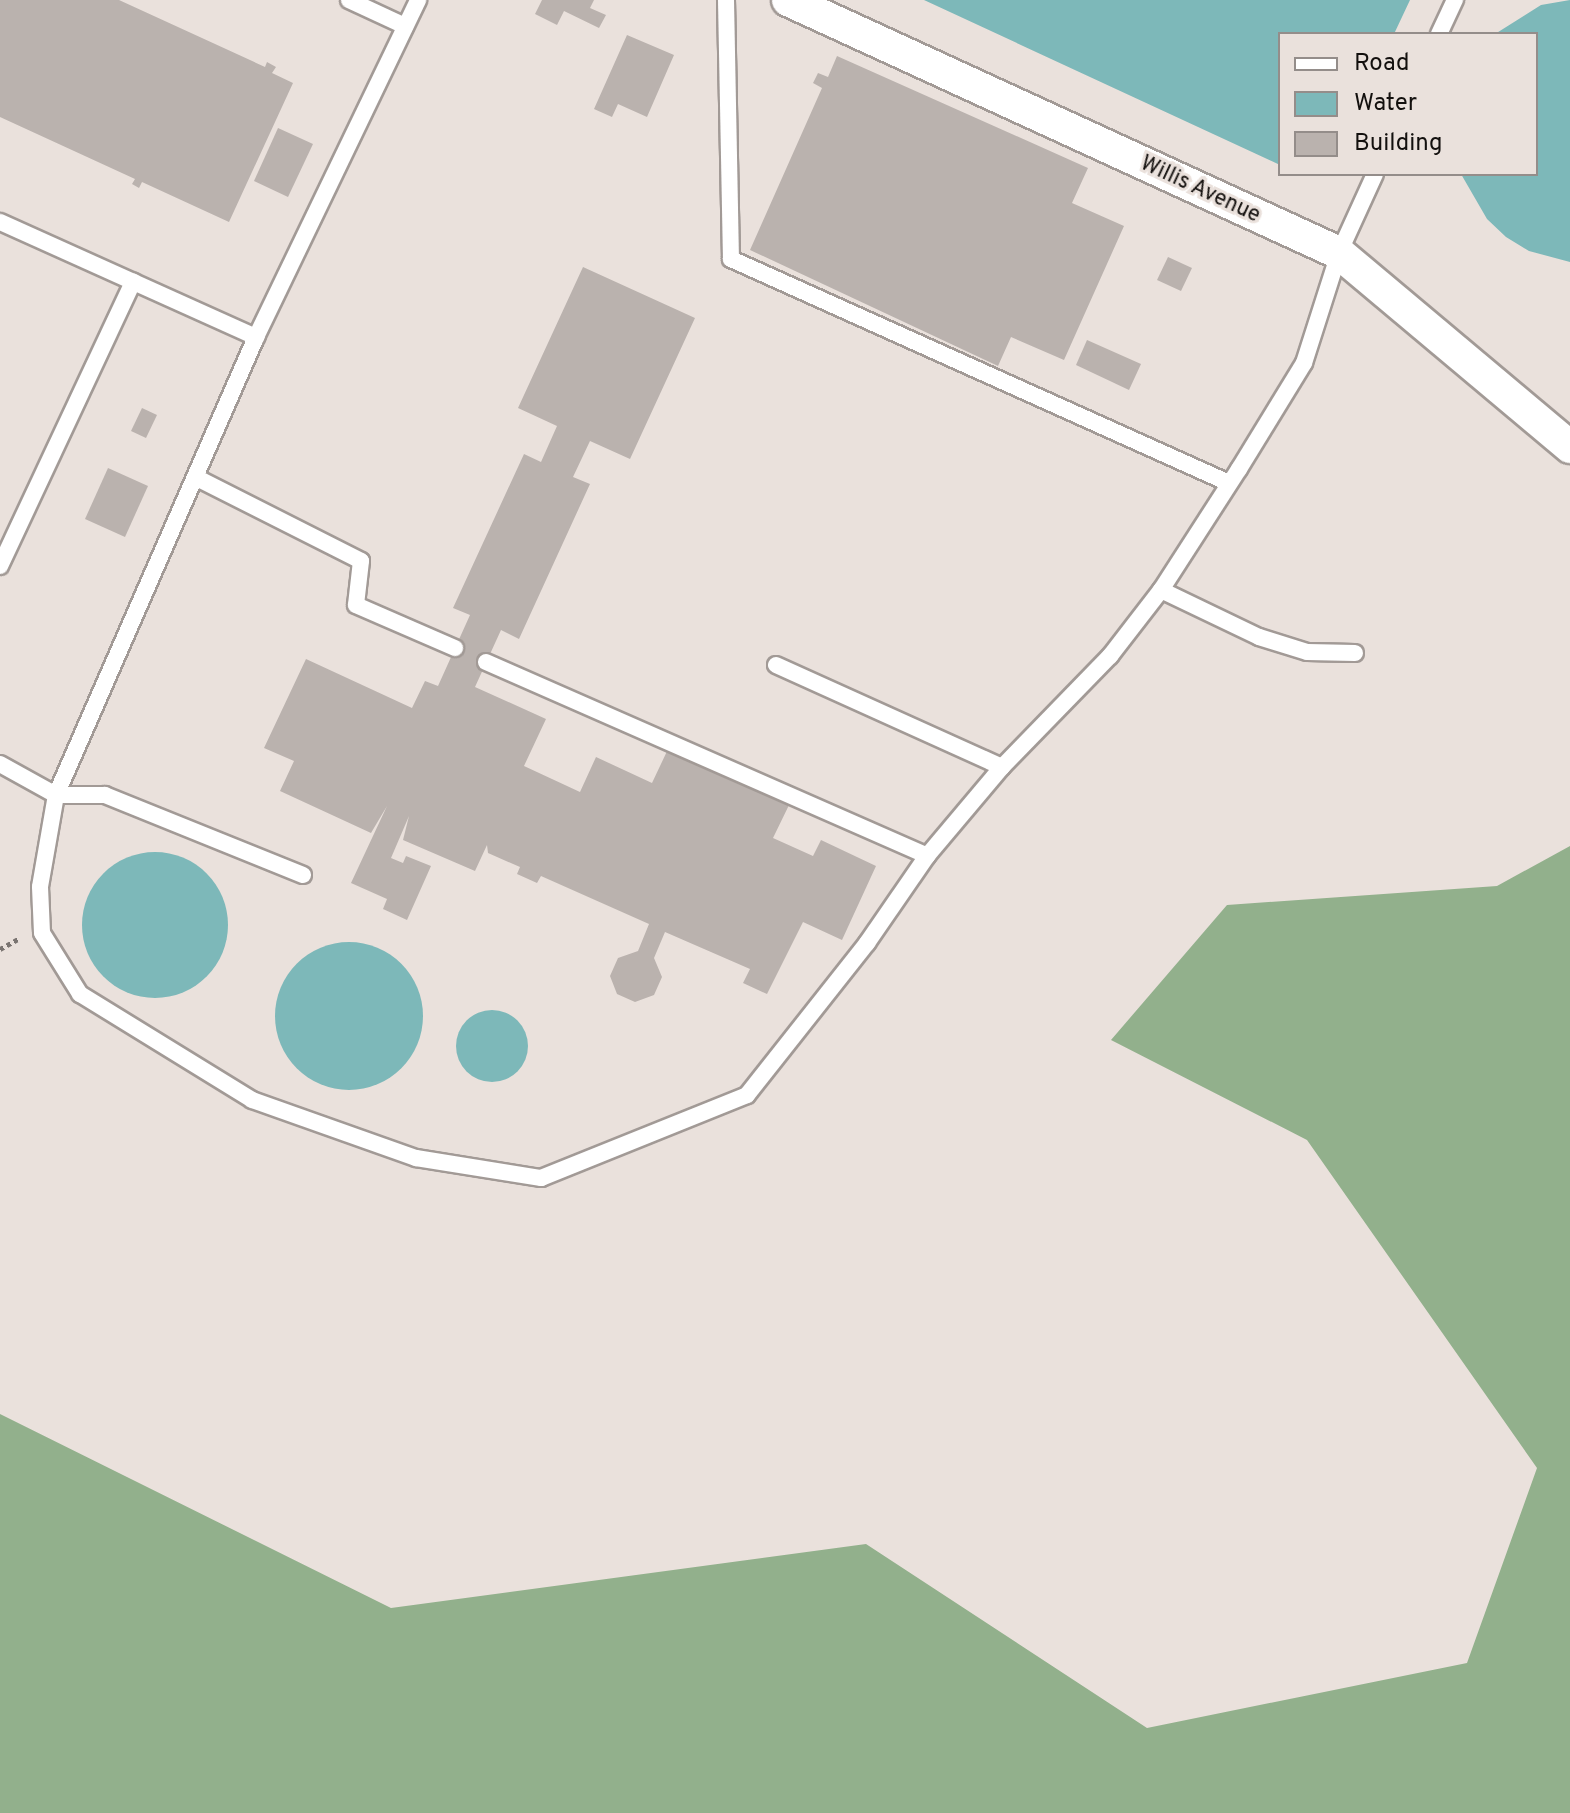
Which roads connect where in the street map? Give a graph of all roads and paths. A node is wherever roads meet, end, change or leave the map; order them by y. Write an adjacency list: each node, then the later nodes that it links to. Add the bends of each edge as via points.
1 (349, 0): 6 (lane)
2 (418, 0): 6 (lane)
3 (726, 0): 15 (lane, via 731,259)
4 (788, 0): 10 (street, Willis Avenue)
5 (1455, 0): 7 (lane)
6 (405, 26): 12 (lane)
7 (1440, 32)
8 (1374, 176): 10 (lane)
9 (0, 222): 11 (lane)
10 (1339, 253): 13 (street, Willis Avenue); 15 (lane, via 1304,363)
11 (133, 282): 12 (lane); 16 (lane)
12 (256, 337): 14 (lane)
13 (1570, 447)
14 (195, 477): 18 (lane, via 361,561 356,605); 24 (lane)
15 (1229, 483): 17 (lane)
16 (0, 566)
17 (1161, 590): 19 (lane, via 1259,637 1307,652); 23 (lane, via 1110,656)
18 (455, 648)
19 (1355, 653)
20 (486, 662): 25 (lane)
21 (776, 665): 23 (lane)
22 (0, 764): 24 (lane)
23 (1002, 767): 25 (lane)
24 (56, 795): 25 (lane, via 40,887 42,933 80,994 252,1100 416,1158 541,1178 747,1095 867,943); 26 (lane, via 105,795)
25 (927, 856)
26 (303, 875)

